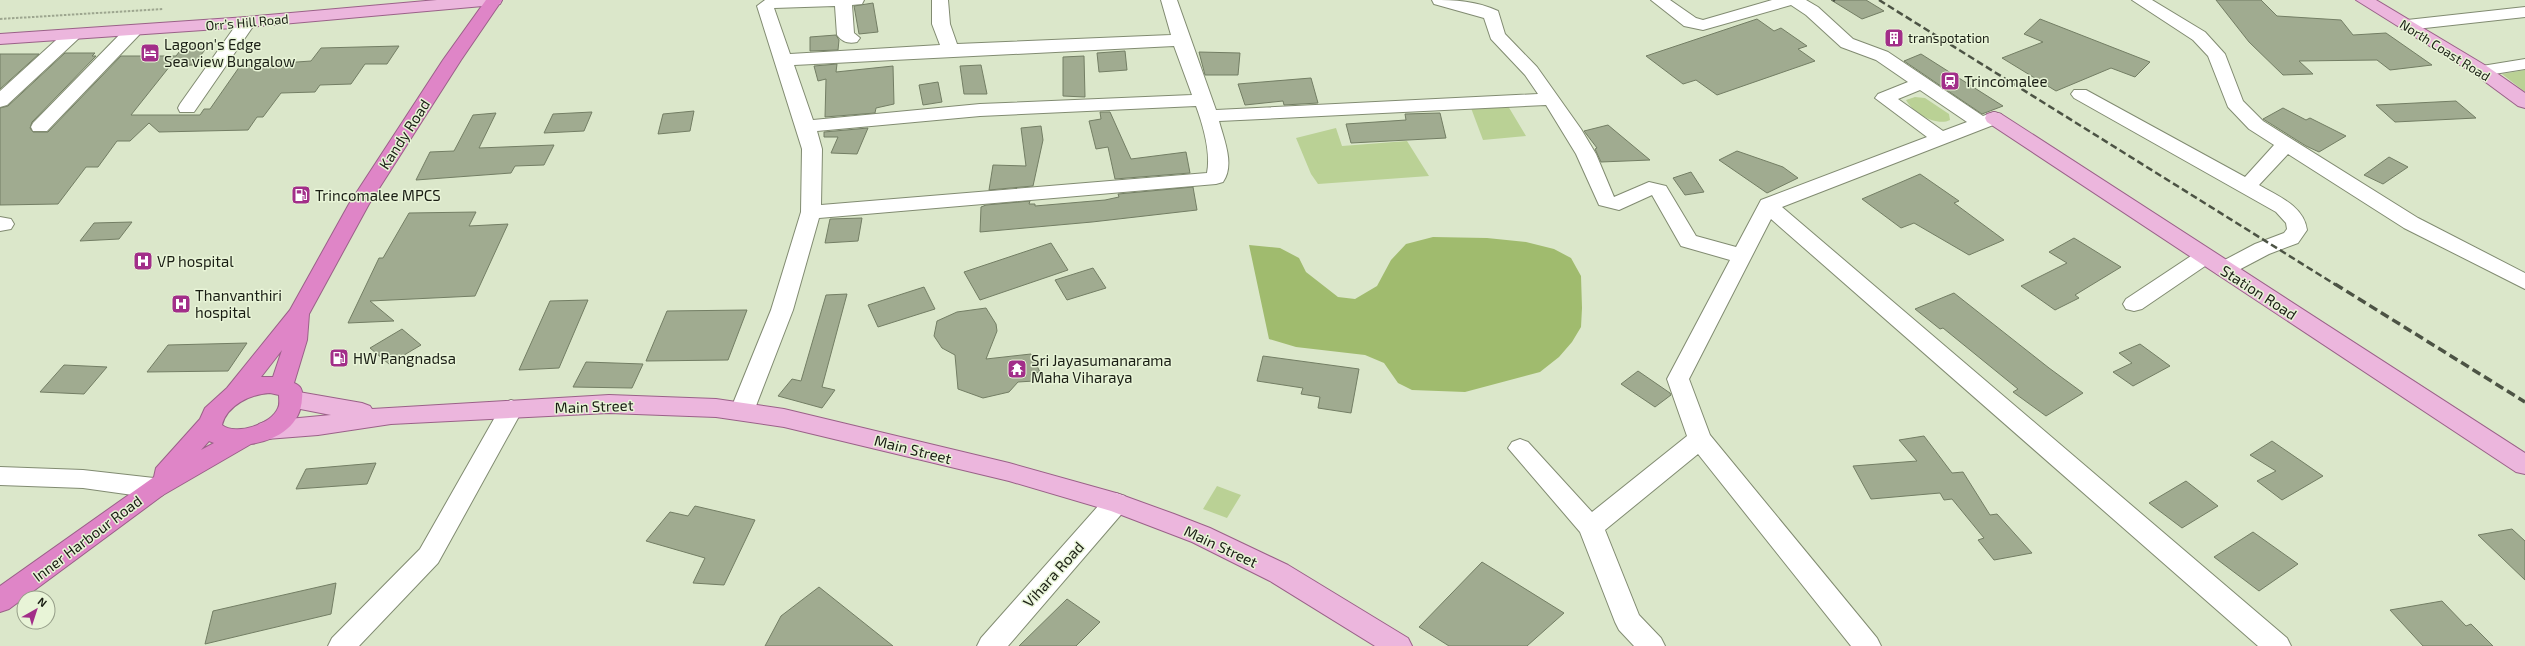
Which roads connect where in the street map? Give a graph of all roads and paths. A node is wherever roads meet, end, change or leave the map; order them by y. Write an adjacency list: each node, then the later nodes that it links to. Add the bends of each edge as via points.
1 (494, 0): 14 (main road, Orr’s Hill Road); 45 (highway, Kandy Road, via 359,204)
2 (849, 0): 18 (street, via 846,35); 22 (street, via 772,3 765,6)
3 (940, 0): 21 (street, via 941,24)
4 (1169, 0): 20 (street)
5 (1440, 0): 27 (street, via 1482,10 1492,15 1497,34 1531,71)
6 (1660, 0): 7 (street, via 1690,22 1703,25)
7 (1791, 0)
8 (1794, 0): 25 (street, via 1812,11 1847,43 1882,56)
9 (2140, 0): 36 (street, via 2198,36 2216,54 2235,103 2256,125)
10 (2364, 0): 15 (main road, North Coast Road)
11 (166, 9): 13 (path)
12 (2525, 12): 15 (street)
13 (0, 19)
14 (247, 22): 16 (main road, Orr’s Hill Road); 30 (street)
15 (2407, 25): 24 (main road, North Coast Road)
16 (133, 31): 17 (main road, Orr’s Hill Road); 34 (street)
17 (72, 35): 19 (main road, Orr’s Hill Road); 28 (street)
18 (851, 38)
19 (0, 39)
20 (1181, 40): 21 (street); 31 (street)
21 (950, 50): 22 (street)
22 (784, 60): 33 (street)
23 (2525, 64): 24 (street)
24 (2482, 71): 29 (main road, North Coast Road)
25 (1922, 83): 32 (street); 35 (street, via 1884,98)
26 (2080, 94): 37 (street)
27 (1550, 99): 31 (street); 40 (street, via 1586,154 1606,201 1619,204 1649,188 1659,190 1688,241)
28 (0, 101)
29 (2525, 102)
30 (187, 108)
31 (1206, 108): 33 (street, via 980,110); 39 (street, via 1219,162 1216,178)
32 (1988, 121): 35 (street); 41 (main road, Station Road)
33 (806, 126): 39 (street, via 812,149)
34 (40, 127)
35 (1941, 138): 38 (street)
36 (2285, 145): 37 (street); 43 (street, via 2411,223)
37 (2247, 187): 42 (street, via 2283,207 2296,222 2297,230 2291,238 2262,249)
38 (1768, 204): 40 (street); 67 (street)
39 (811, 212): 49 (street, via 782,310)
40 (1742, 256): 54 (street, via 1678,379)
41 (2204, 257): 42 (main road, Station Road); 44 (street)
42 (2224, 269): 56 (main road, Station Road)
43 (2525, 282)
44 (2134, 304)
45 (298, 314): 46 (highway, Kandy Road); 47 (highway, Kandy Road)
46 (287, 393): 47 (highway, via 268,384); 50 (main road, Main Street); 52 (highway, Kandy Road, via 290,410 281,421)
47 (235, 394): 51 (highway, Inner Harbour Road, via 221,404 212,415)
48 (511, 409): 49 (main road, Main Street, via 650,404); 50 (main road, Main Street); 63 (street, via 429,556)
49 (742, 411): 59 (main road, Main Street, via 791,420 979,465)
50 (391, 415): 52 (main road, Main Street, via 318,426)
51 (210, 425): 53 (highway, via 212,432 219,437); 58 (highway, Inner Harbour Road)
52 (267, 430): 53 (highway, Kandy Road)
53 (243, 438): 58 (highway, Inner Harbour Road)
54 (1700, 439): 60 (street); 66 (street)
55 (1520, 448): 60 (street)
56 (2525, 465)
57 (0, 476): 58 (street, via 83,479)
58 (154, 488): 61 (highway, Inner Harbour Road)
59 (1116, 503): 62 (street, Vihara Road); 64 (main road, Main Street, via 1201,535 1235,551 1285,577)
60 (1591, 527): 65 (street, via 1628,622)
61 (0, 601)
62 (993, 645)
63 (342, 646)
64 (1398, 646)
65 (1651, 646)
66 (1867, 646)
67 (2277, 646)

